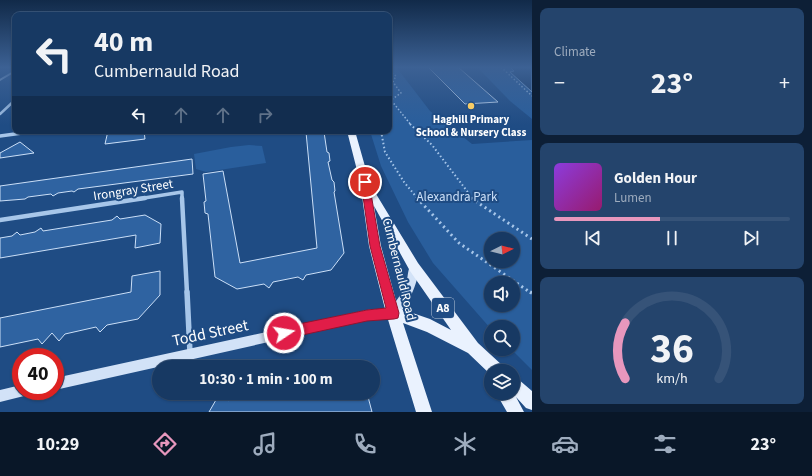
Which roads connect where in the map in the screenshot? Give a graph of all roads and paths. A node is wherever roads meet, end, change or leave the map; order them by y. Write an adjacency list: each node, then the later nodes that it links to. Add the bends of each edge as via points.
1 (397, 86): 4 (path, via 401,92)
2 (522, 86): 3 (path)
3 (532, 96)
4 (392, 98)
5 (392, 102): 14 (path, via 412,127 432,145 470,197)
6 (12, 103): 7 (street)
7 (0, 114)
8 (15, 134): 11 (street)
9 (352, 134): 12 (main road, Cumbernauld Road / A8)
10 (382, 134): 16 (path, via 385,152 404,182 432,215 459,243)
11 (0, 136)
12 (365, 182): 15 (main road, A8); 17 (main road, Cumbernauld Road / A8, via 375,246)
13 (0, 220): 19 (street, Irongray Street, via 182,192)
14 (532, 239)
15 (414, 268): 17 (street, via 413,278 404,299); 18 (main road, A8)
16 (532, 294)
17 (394, 313): 18 (main road, via 430,326); 19 (street, Todd Street, via 367,316); 28 (main road, Cumbernauld Road / A8)
18 (473, 348): 20 (main road, A8); 21 (main road)
19 (190, 353): 22 (street, Todd Street)
20 (484, 364)
21 (490, 364)
22 (64, 382)
23 (520, 391): 27 (main road)
24 (12, 394): 25 (street)
25 (0, 396)
26 (508, 400): 29 (main road)
27 (532, 402)
28 (424, 412)
29 (516, 412)

